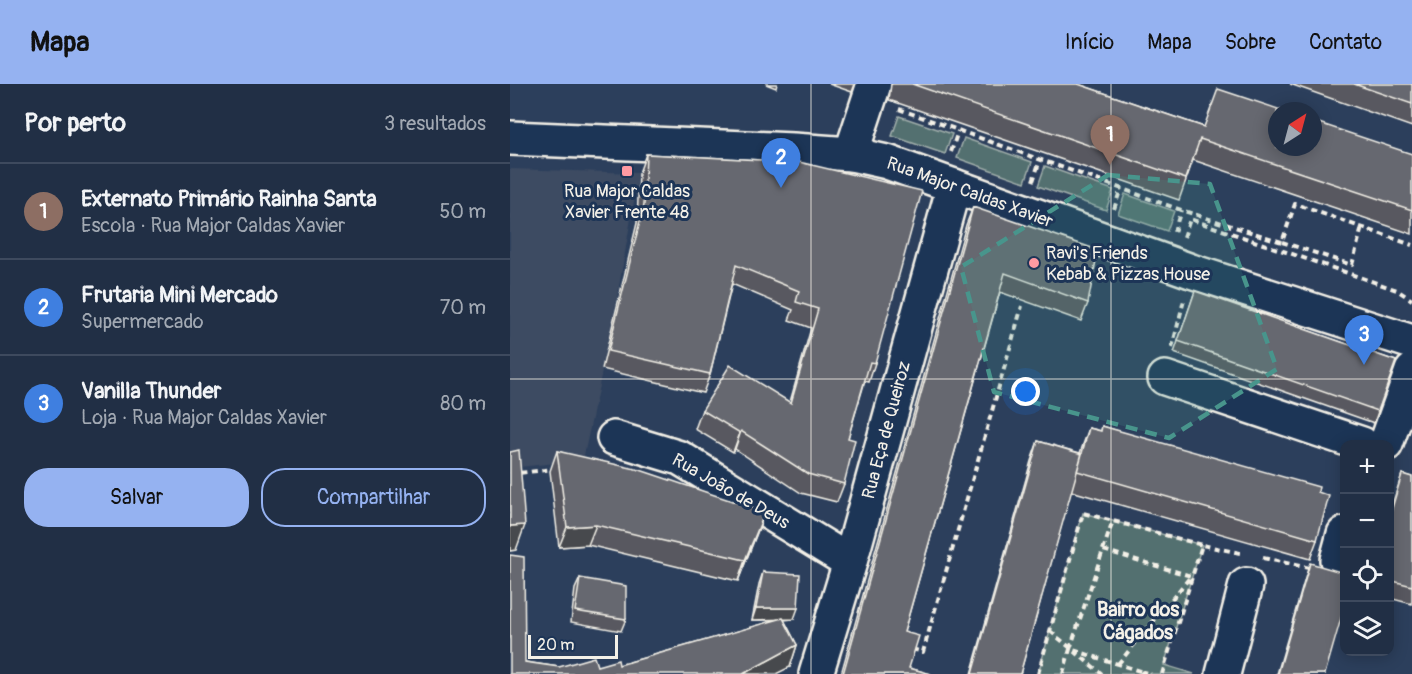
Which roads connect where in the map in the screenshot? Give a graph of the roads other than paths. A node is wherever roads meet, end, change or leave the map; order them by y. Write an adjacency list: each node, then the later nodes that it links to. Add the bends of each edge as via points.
1 (883, 96): 3 (street)
2 (510, 138): 3 (street, Rua Major Caldas Xavier)
3 (851, 154): 4 (street, Rua Major Caldas Xavier)
4 (951, 174): 5 (street, Rua Major Caldas Xavier, via 1191,271); 11 (street, Rua Eça de Queiroz)
5 (1412, 342)
6 (1412, 371): 10 (street)
7 (1165, 378): 9 (street)
8 (614, 438): 11 (street, Rua João de Deus, via 680,458)
9 (1350, 440)
10 (1387, 440)
11 (850, 562): 13 (street, Rua Eça de Queiroz)
12 (1250, 570): 14 (street)
13 (816, 674)
14 (1223, 674)

